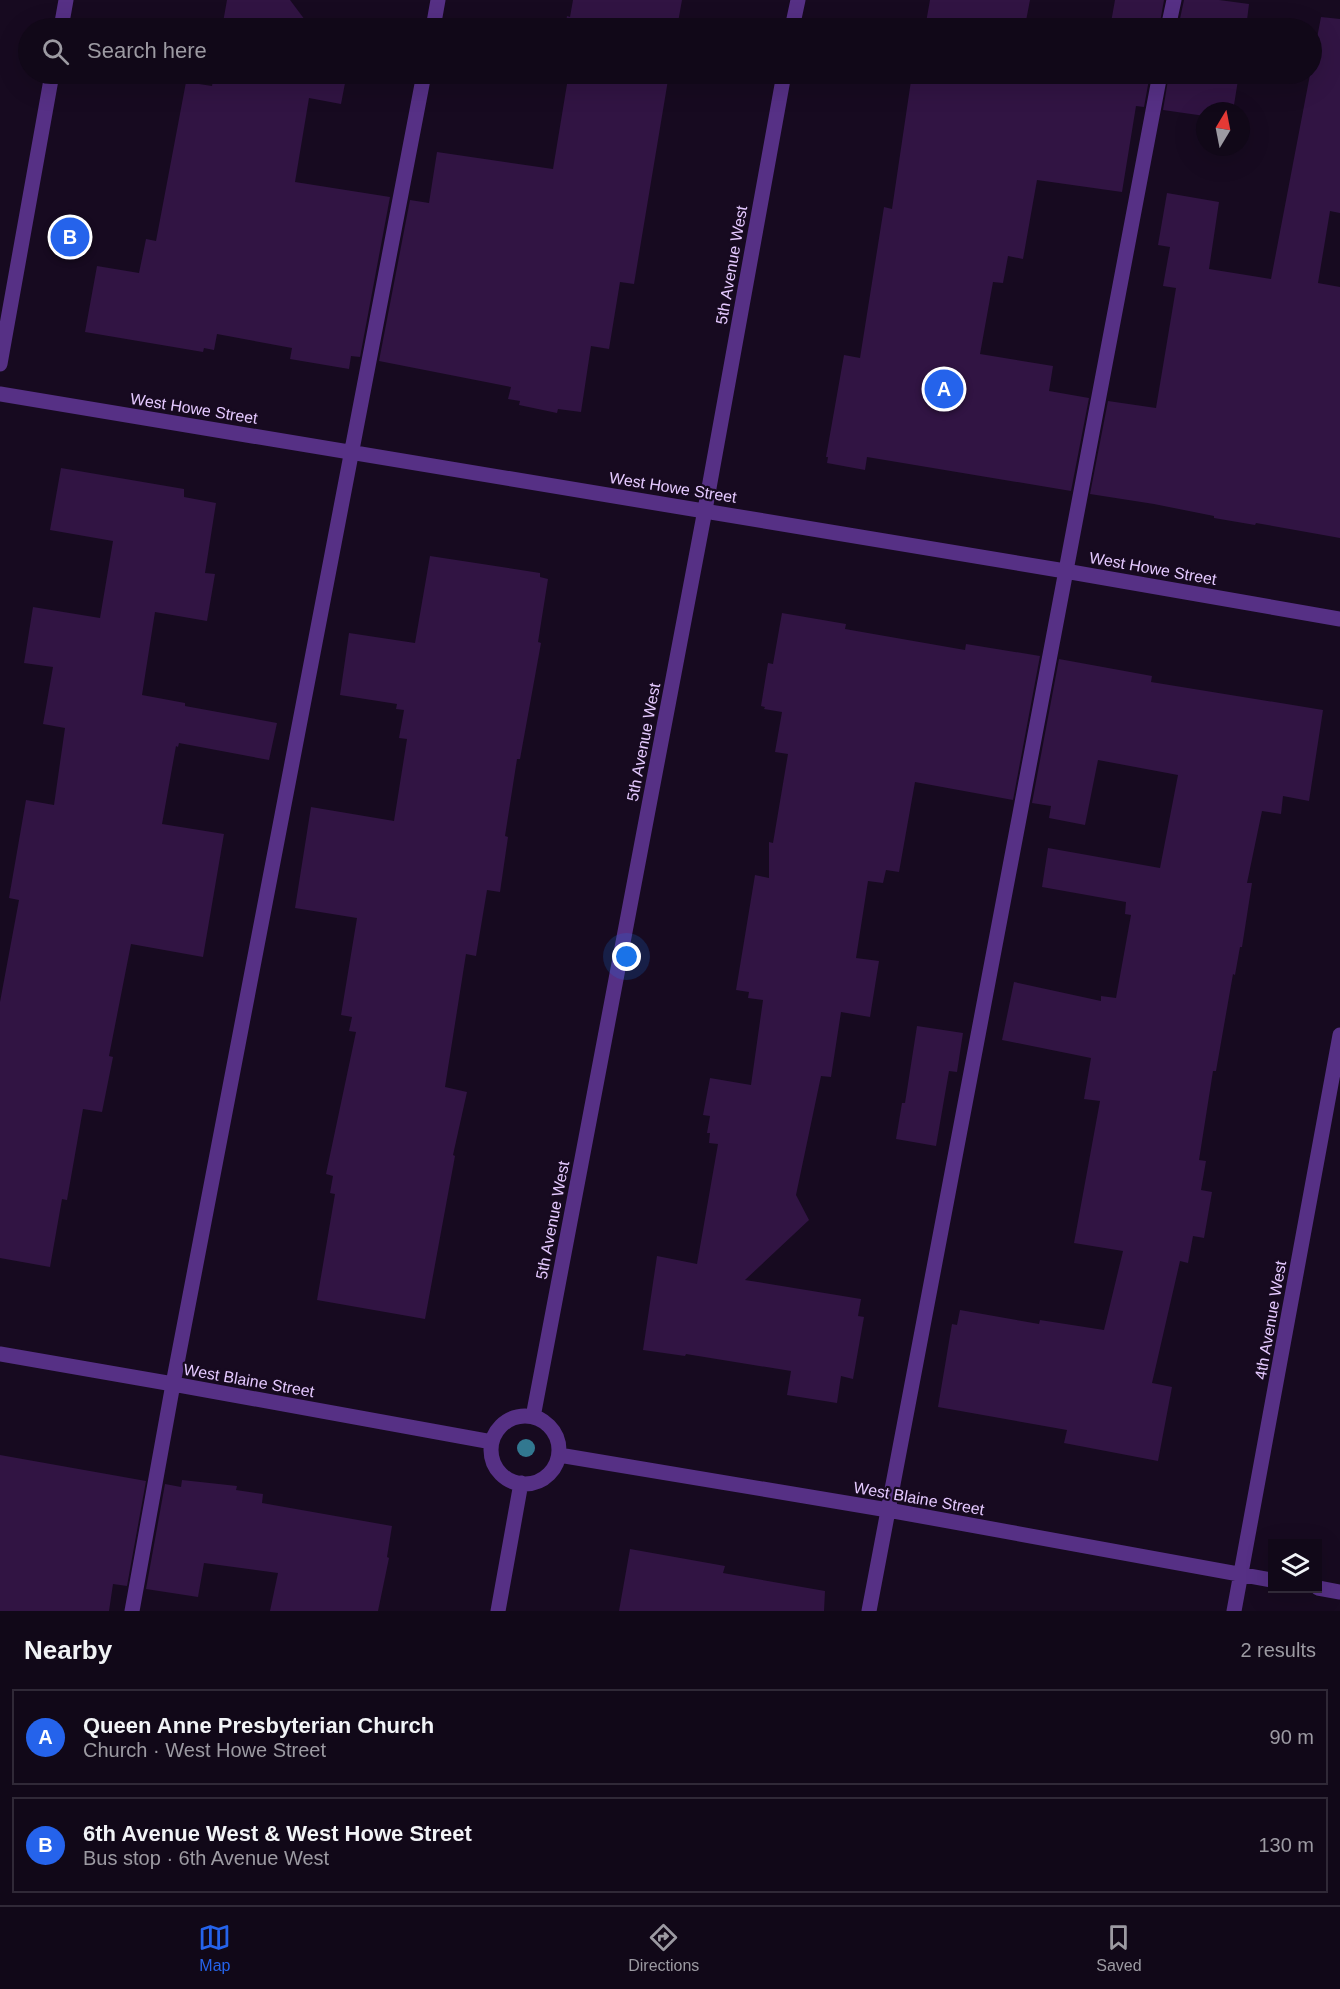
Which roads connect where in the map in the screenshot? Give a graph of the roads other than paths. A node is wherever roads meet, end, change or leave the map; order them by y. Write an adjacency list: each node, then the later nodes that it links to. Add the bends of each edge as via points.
1 (66, 0): 5 (street)
2 (438, 0): 6 (street)
3 (798, 0): 7 (street)
4 (1174, 0): 8 (street)
5 (63, 18)
6 (435, 18)
7 (794, 18)
8 (1170, 18)
9 (50, 84): 13 (street)
10 (422, 84): 15 (street)
11 (782, 84): 16 (street, 5th Avenue West)
12 (1158, 84): 17 (street)
13 (0, 364)
14 (0, 394): 15 (street, West Howe Street)
15 (351, 452): 16 (street, West Howe Street); 21 (street)
16 (705, 510): 17 (street, West Howe Street); 22 (street, 5th Avenue West)
17 (1065, 571): 18 (street, West Howe Street); 26 (street)
18 (1340, 619)
19 (1340, 1035): 27 (street, 4th Avenue West)
20 (0, 1354): 21 (street, West Blaine Street)
21 (173, 1384): 23 (street, West Blaine Street); 31 (street)
22 (533, 1417): 23 (street, via 507,1421 498,1428); 24 (street, via 555,1434)
23 (492, 1442): 25 (street, via 492,1461 497,1471 506,1479)
24 (558, 1455): 25 (street, via 549,1474 529,1484); 26 (street, West Blaine Street)
25 (521, 1483): 32 (street)
26 (888, 1510): 27 (street, West Blaine Street); 33 (street)
27 (1241, 1575): 28 (street, West Blaine Street); 34 (street, 4th Avenue West)
28 (1268, 1579)
29 (1322, 1589): 30 (street)
30 (1340, 1592)
31 (132, 1611)
32 (498, 1611)
33 (869, 1611)
34 (1234, 1611)

